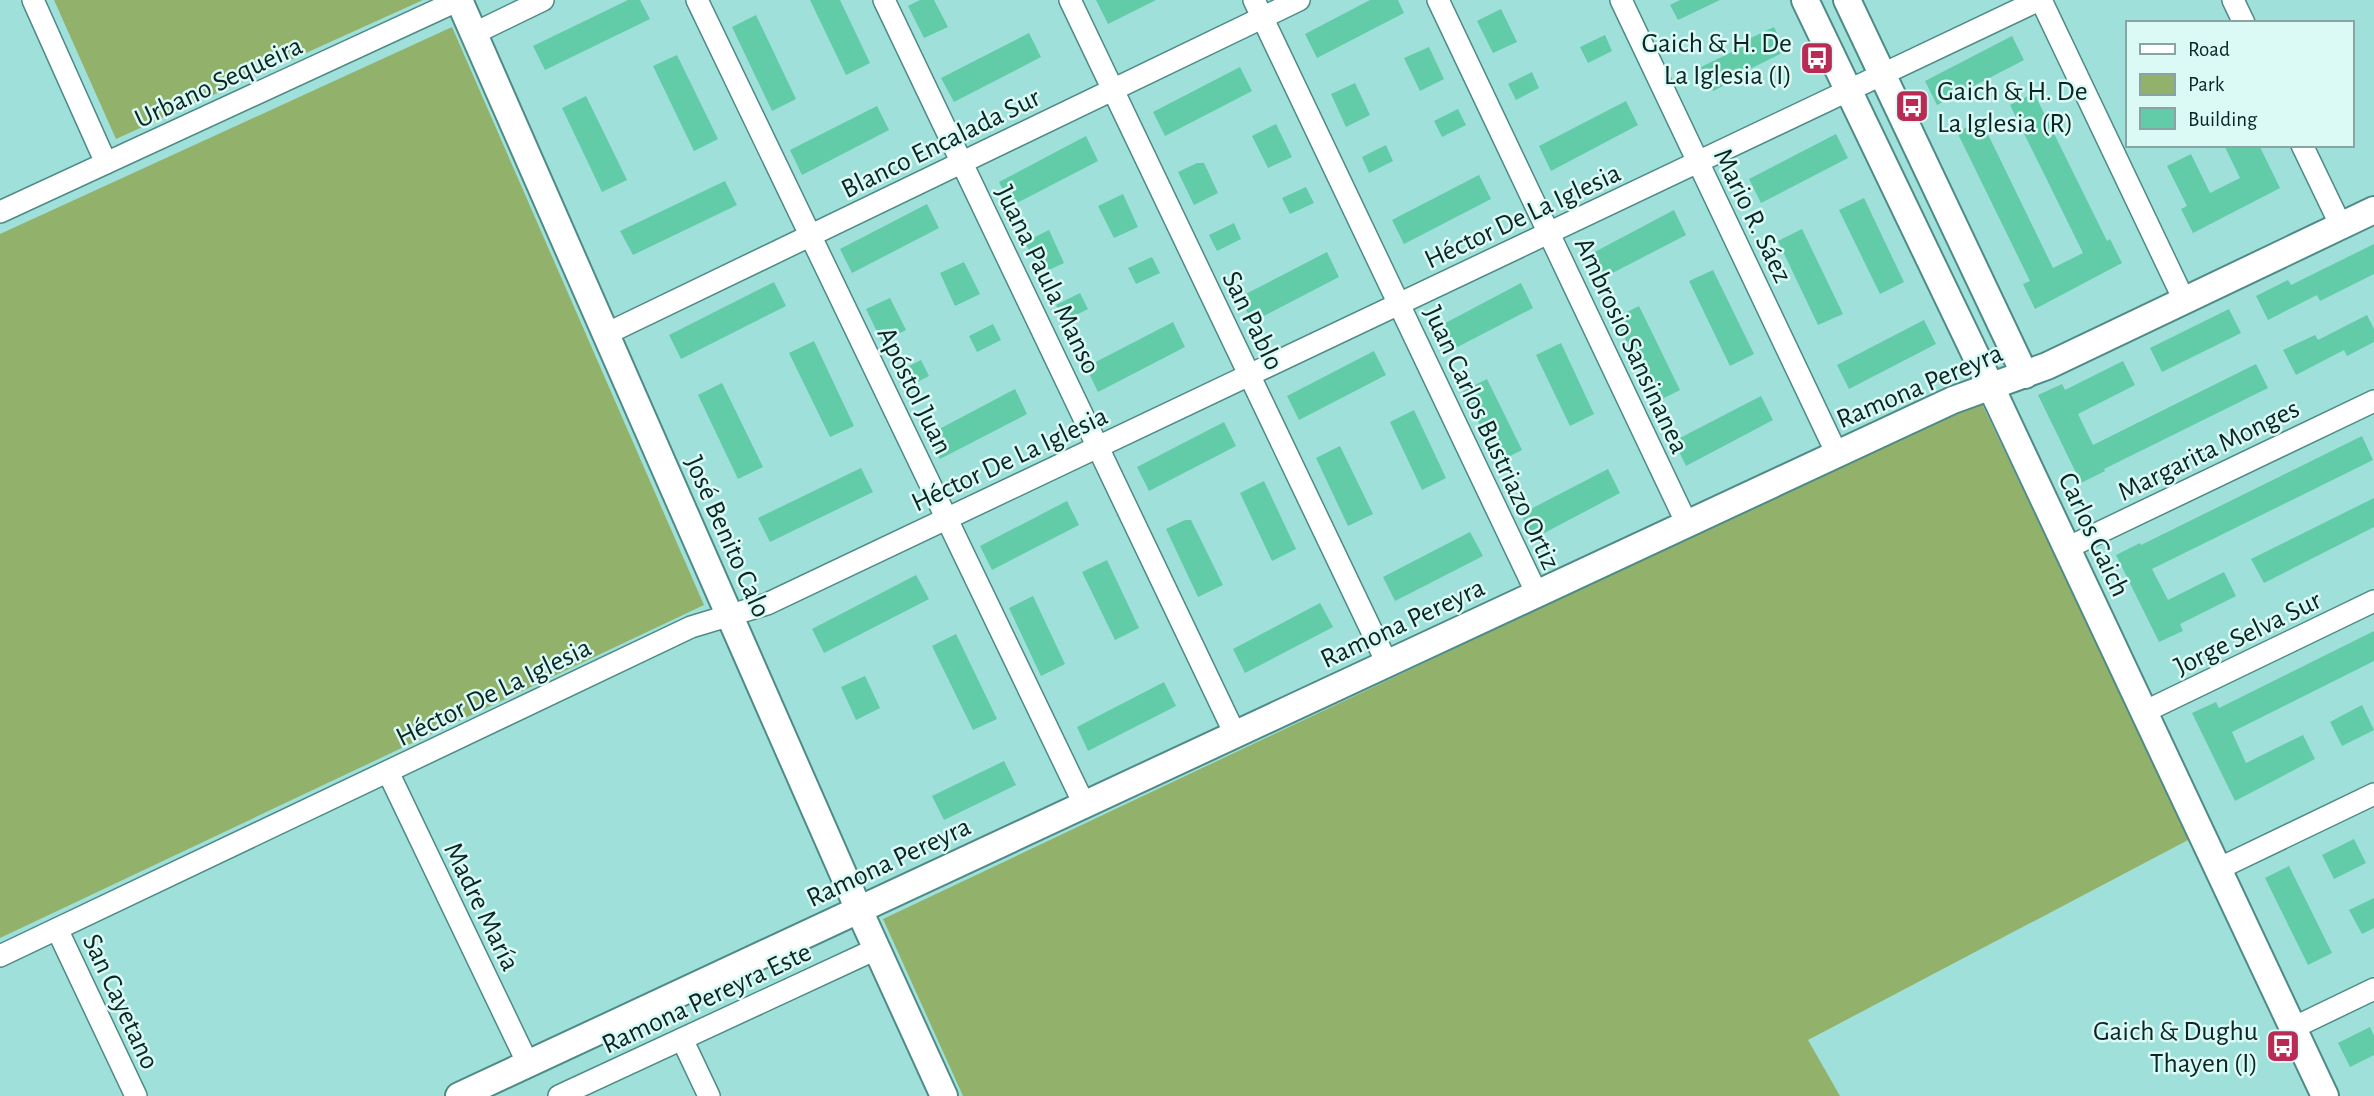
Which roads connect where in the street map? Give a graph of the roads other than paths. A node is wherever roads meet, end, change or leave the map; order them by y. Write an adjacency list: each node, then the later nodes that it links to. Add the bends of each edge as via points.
1 (33, 0): 23 (street)
2 (459, 0): 16 (street, José Benito Calo); 23 (street, Urbano Sequeira)
3 (543, 0): 16 (street)
4 (697, 0): 28 (street, Apóstol Juan)
5 (884, 0): 21 (street, Juana Paula Manso)
6 (1070, 0): 18 (street, San Pablo)
7 (1299, 0): 14 (street, Blanco Encalada Sur)
8 (1438, 0): 27 (street, Ambrosio Sansinanea)
9 (1621, 0): 22 (street, Mario R. Sáez)
10 (1805, 0): 19 (street, Carlos Gaich)
11 (1847, 0): 17 (street)
12 (2040, 0): 17 (street, Héctor De La Iglesia); 29 (street)
13 (2233, 0): 15 (street)
14 (1259, 9): 18 (street, Blanco Encalada Sur); 30 (street, Juan Carlos Bustriazo Ortiz)
15 (2243, 21)
16 (474, 34): 31 (street, José Benito Calo)
17 (1882, 75): 19 (street, Héctor De La Iglesia); 33 (street)
18 (1113, 90): 21 (street, Blanco Encalada Sur); 32 (street, San Pablo)
19 (1849, 90): 22 (street, Héctor De La Iglesia); 34 (street, Carlos Gaich)
20 (2303, 147): 26 (street)
21 (962, 162): 28 (street, Blanco Encalada Sur); 36 (street, Juana Paula Manso)
22 (1698, 162): 27 (street, Héctor De La Iglesia); 37 (street, Mario R. Sáez)
23 (106, 163): 25 (street, Urbano Sequeira)
24 (2374, 210): 26 (street, Ramona Pereyra)
25 (0, 212)
26 (2341, 226): 29 (street, Ramona Pereyra)
27 (1549, 233): 30 (street, Héctor De La Iglesia); 39 (street, Ambrosio Sansinanea)
28 (810, 236): 31 (street, Blanco Encalada Sur); 38 (street, Apóstol Juan)
29 (2185, 300): 33 (street, Ramona Pereyra)
30 (1399, 304): 32 (street, Héctor De La Iglesia); 41 (street, Juan Carlos Bustriazo Ortiz)
31 (606, 334): 43 (street, José Benito Calo)
32 (1249, 375): 36 (street, Héctor De La Iglesia); 44 (street, San Pablo)
33 (2025, 375): 34 (street, Ramona Pereyra)
34 (1990, 385): 37 (street, Ramona Pereyra); 40 (street, Carlos Gaich)
35 (2374, 401): 40 (street, Margarita Monges)
36 (1098, 447): 38 (street, Héctor De La Iglesia); 46 (street, Juana Paula Manso)
37 (1838, 454): 39 (street, Ramona Pereyra)
38 (947, 519): 43 (street, Héctor De La Iglesia, via 767,604); 49 (street, Apóstol Juan)
39 (1687, 524): 41 (street, Ramona Pereyra)
40 (2067, 548): 45 (street, Carlos Gaich)
41 (1537, 594): 44 (street, Ramona Pereyra)
42 (2374, 601): 45 (street, Jorge Selva Sur)
43 (729, 616): 47 (street, Héctor De La Iglesia, via 691,627); 51 (street, José Benito Calo)
44 (1387, 663): 46 (street, Ramona Pereyra)
45 (2144, 712): 50 (street, Carlos Gaich)
46 (1235, 734): 49 (street, Ramona Pereyra)
47 (388, 772): 52 (street, Héctor De La Iglesia); 58 (street, Madre María)
48 (2374, 794): 50 (street)
49 (1084, 804): 51 (street, Ramona Pereyra)
50 (2218, 869): 56 (street, Carlos Gaich)
51 (859, 910): 53 (street, José Benito Calo); 58 (street, Ramona Pereyra)
52 (57, 929): 54 (street, Héctor De La Iglesia); 59 (street, San Cayetano)
53 (876, 948): 57 (street, Ramona Pereyra Este); 63 (street, José Benito Calo)
54 (0, 956)
55 (2374, 989): 56 (street)
56 (2293, 1028): 64 (street, Carlos Gaich)
57 (682, 1039): 61 (street, Ramona Pereyra Este); 62 (street)
58 (528, 1064): 60 (street, Ramona Pereyra)
59 (136, 1096)
60 (459, 1096)
61 (559, 1096)
62 (709, 1096)
63 (944, 1096)
64 (2325, 1096)

